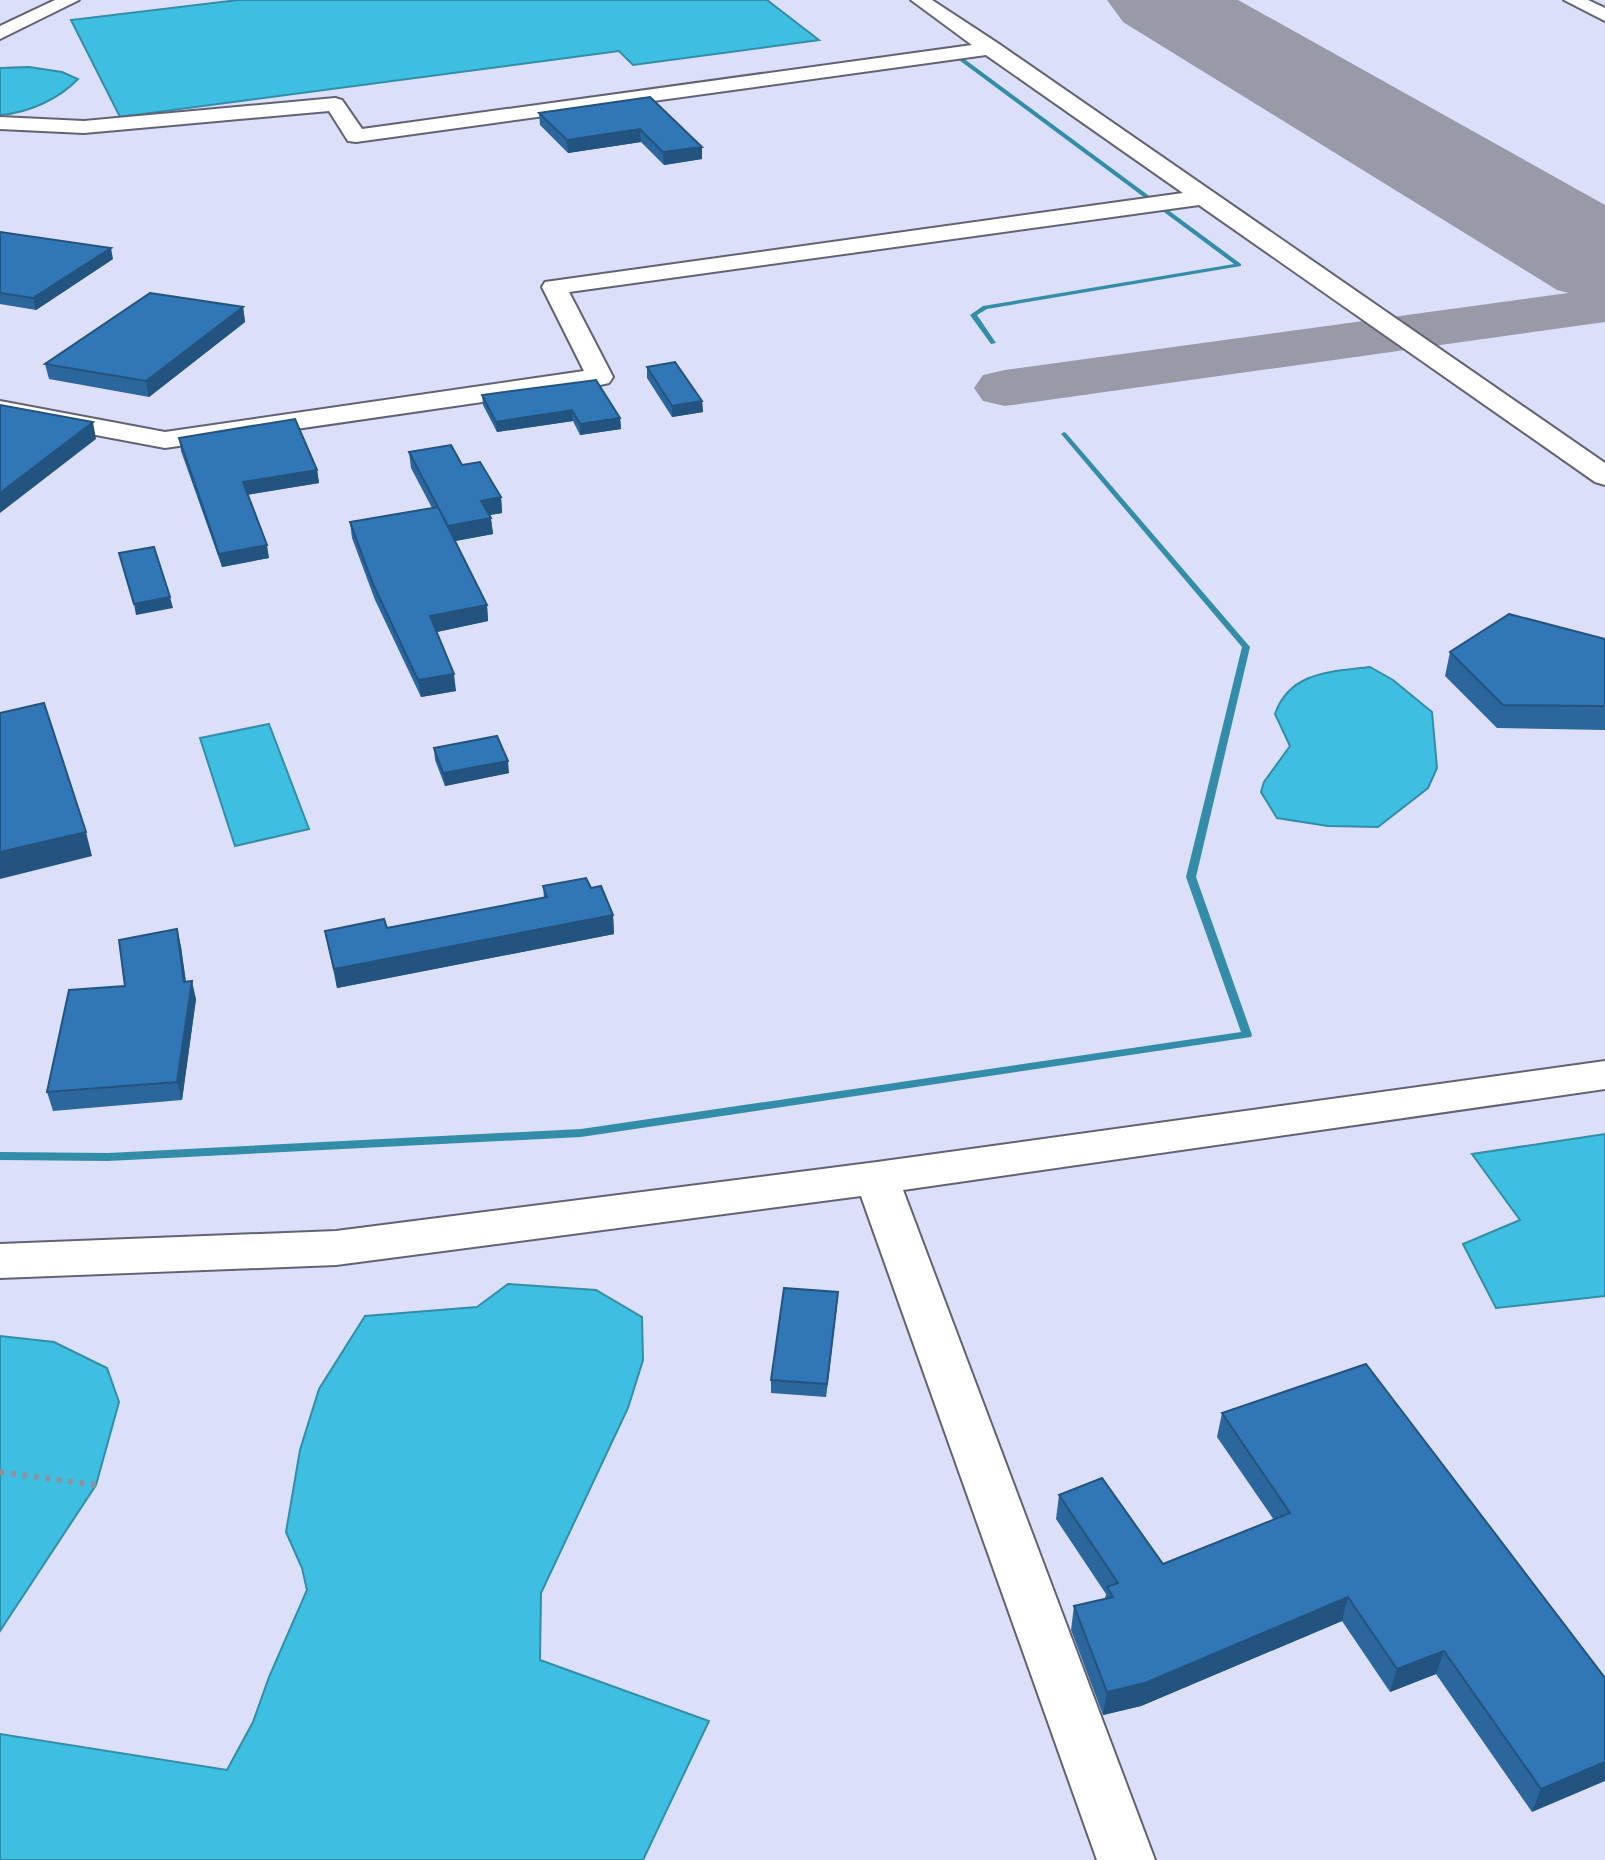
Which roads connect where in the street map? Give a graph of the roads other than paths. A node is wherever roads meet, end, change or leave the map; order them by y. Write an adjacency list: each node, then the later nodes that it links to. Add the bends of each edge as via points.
1 (70, 0): 5 (street)
2 (920, 0): 6 (street)
3 (1573, 0): 4 (street)
4 (1605, 15)
5 (0, 33)
6 (992, 48): 7 (street, via 356,136 334,104 84,127); 8 (street)
7 (0, 123)
8 (1205, 197): 9 (street, via 554,287 600,377 165,440); 10 (street)
9 (0, 409)
10 (1605, 476)
11 (1605, 1075): 12 (street)
12 (877, 1178): 13 (street, via 336,1248); 14 (street)
13 (0, 1261)
14 (1126, 1860)

